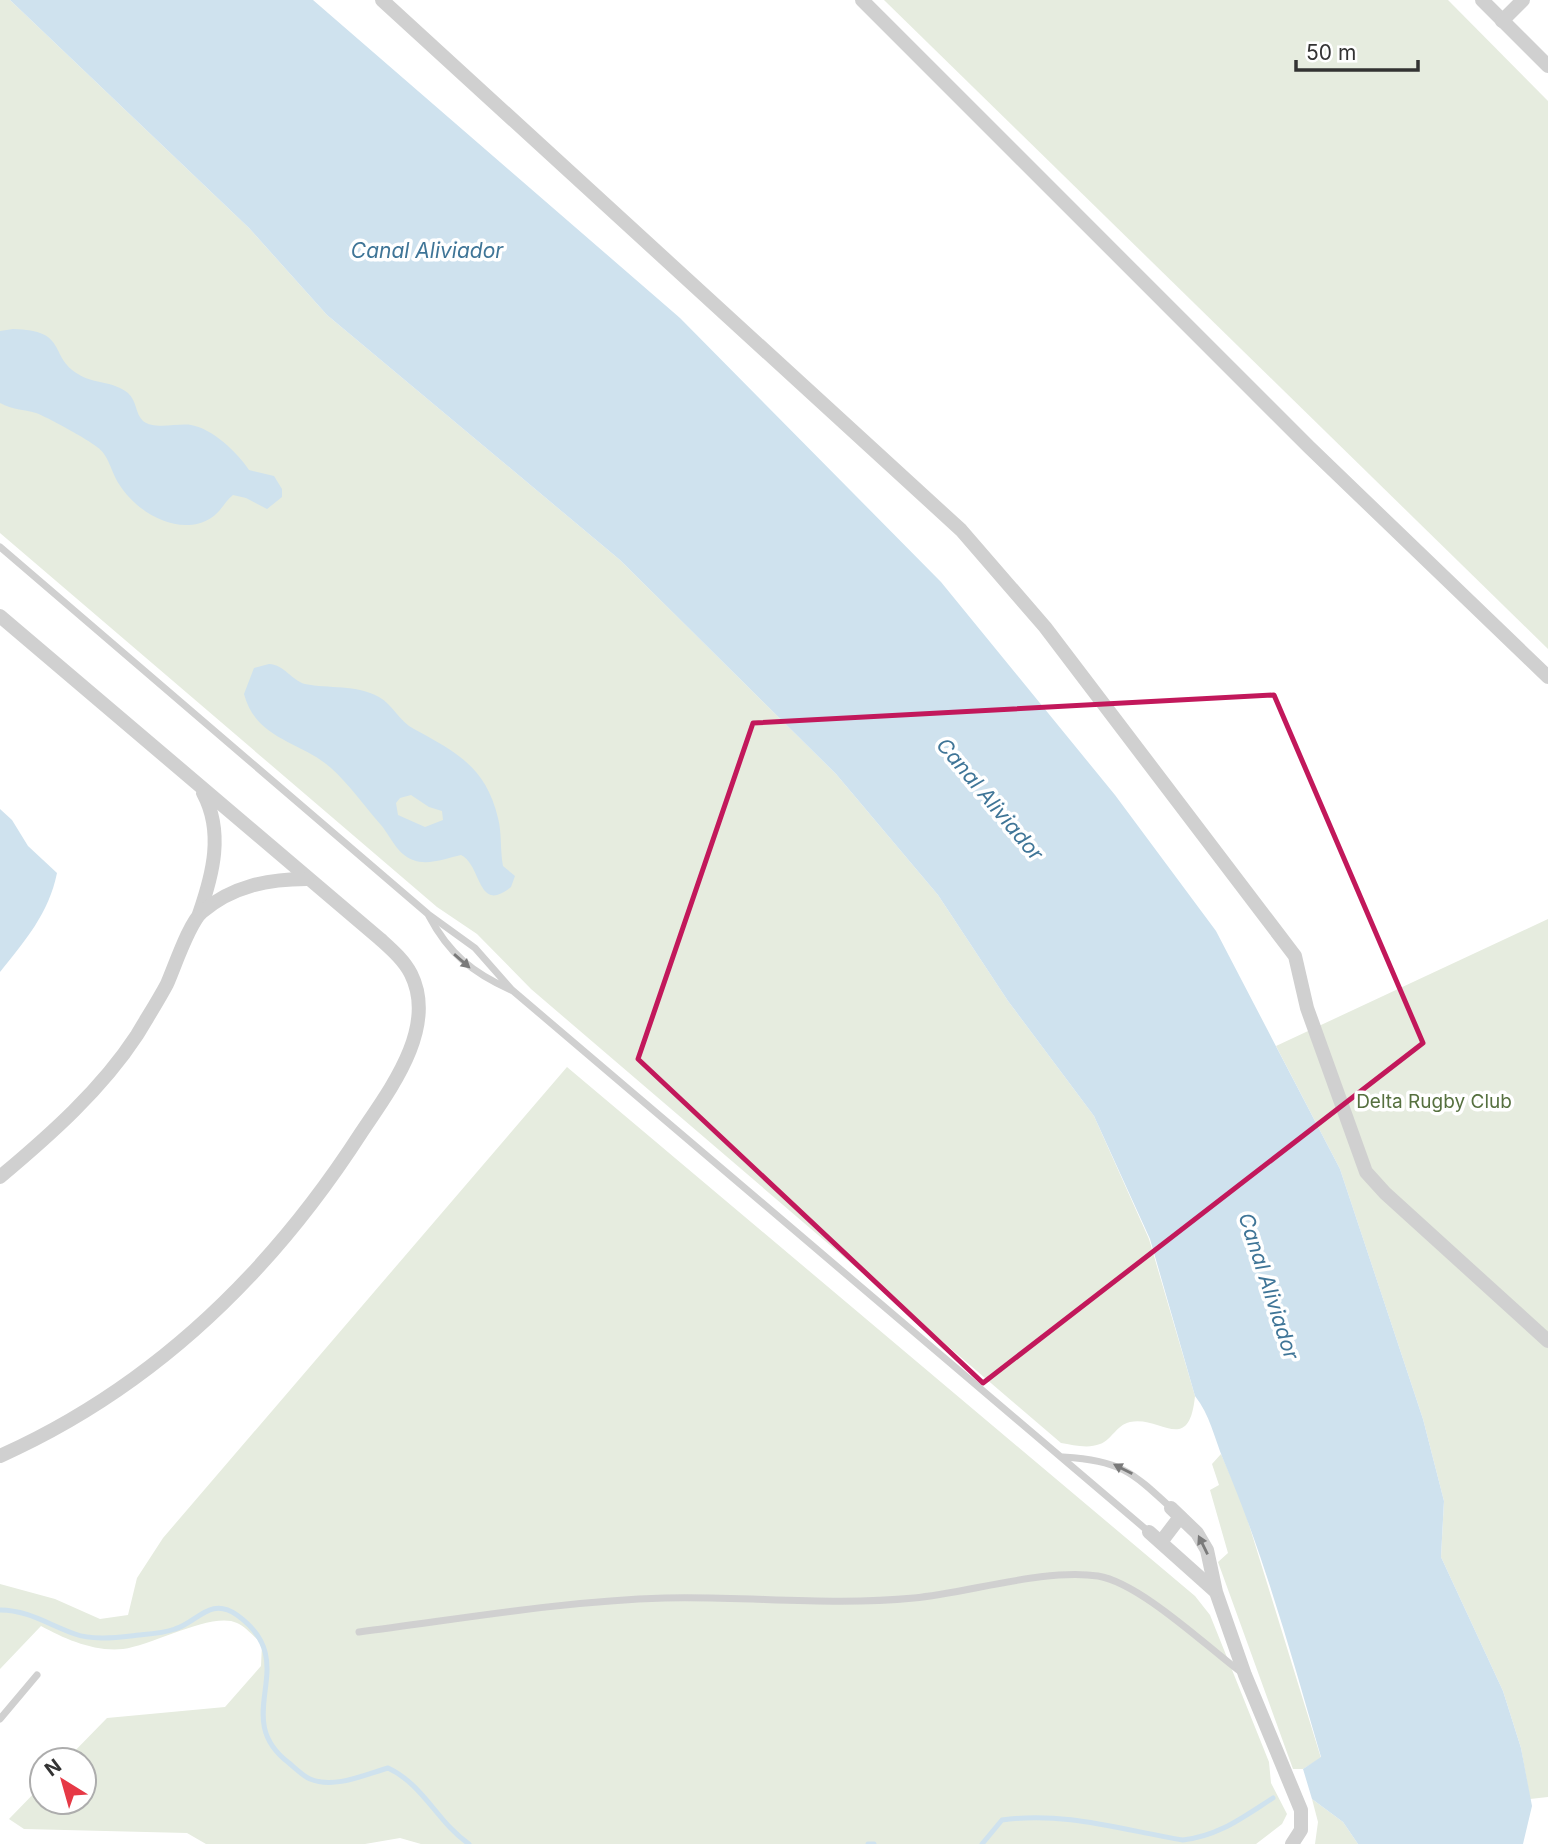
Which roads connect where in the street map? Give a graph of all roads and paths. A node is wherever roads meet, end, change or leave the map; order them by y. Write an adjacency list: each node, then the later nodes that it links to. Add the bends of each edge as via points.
1 (382, 0): 16 (street, via 970,540 1045,627 1295,956 1307,1008 1366,1172)
2 (862, 0): 9 (street, via 1309,447)
3 (1482, 0): 5 (street)
4 (1523, 0): 5 (street)
5 (1502, 20): 6 (street)
6 (1548, 66)
7 (0, 547): 13 (lane)
8 (0, 616): 10 (street)
9 (1548, 677)
10 (199, 786): 11 (street); 12 (street, via 209,804 215,834 211,878)
11 (307, 879): 12 (street, via 245,887); 17 (street, via 380,939 412,975 416,1018 404,1068 309,1210 226,1303 128,1383)
12 (199, 914): 15 (street, via 165,987 108,1074)
13 (428, 914): 14 (lane, via 475,947); 14 (lane, one-way to 14, via 460,961)
14 (512, 990): 18 (lane)
15 (0, 1177)
16 (1548, 1341)
17 (0, 1456)
18 (1063, 1457): 19 (lane, one-way to 18, via 1118,1466); 20 (lane)
19 (1176, 1513): 21 (street); 22 (street, one-way to 19, via 1204,1543)
20 (1149, 1532): 21 (street)
21 (1161, 1542): 22 (street)
22 (1216, 1592): 25 (street)
23 (359, 1632): 25 (lane, via 489,1613 664,1598 857,1601 1097,1576 1124,1584)
24 (37, 1675): 26 (lane)
25 (1245, 1675): 27 (street, via 1301,1810 1301,1830)
26 (0, 1719)
27 (1292, 1844)

